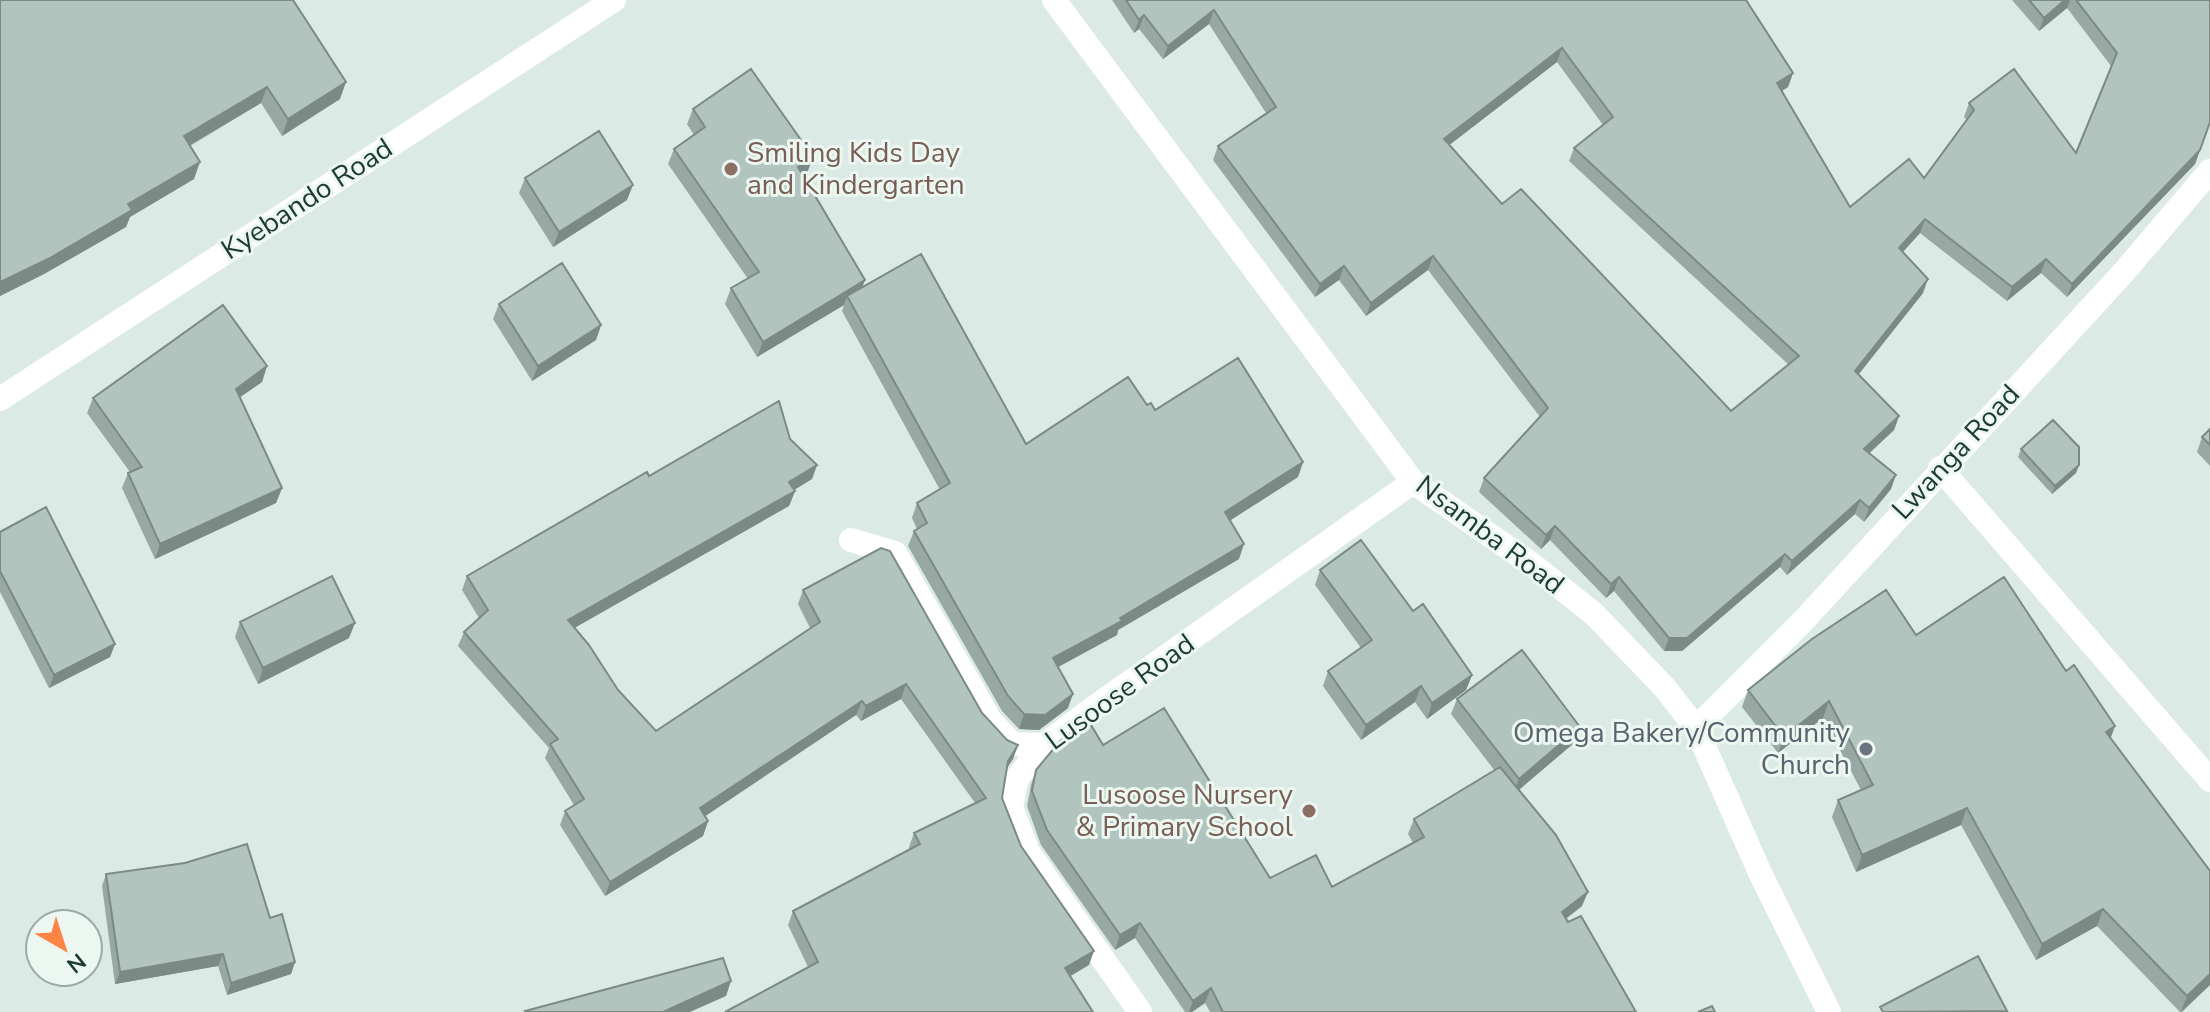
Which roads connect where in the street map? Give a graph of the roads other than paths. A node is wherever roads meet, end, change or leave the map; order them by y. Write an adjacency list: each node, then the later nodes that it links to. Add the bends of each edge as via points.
1 (614, 0): 4 (street, Kyebando Road)
2 (1054, 0): 6 (street, Nsamba Road)
3 (2210, 171): 5 (street, Lwanga Road, via 2123,273)
4 (0, 399)
5 (1940, 468): 8 (street, Lwanga Road, via 1804,620); 10 (street)
6 (1413, 482): 8 (street, Nsamba Road, via 1594,614); 9 (street, Lusoose Road)
7 (851, 540): 9 (street, via 895,553 990,720 1012,744)
8 (1696, 728): 12 (street, Nsamba Road)
9 (1044, 745): 11 (street, Lusoose Road, via 1017,778 1011,807 1028,852)
10 (2210, 780)
11 (1140, 1012)
12 (1829, 1012)

